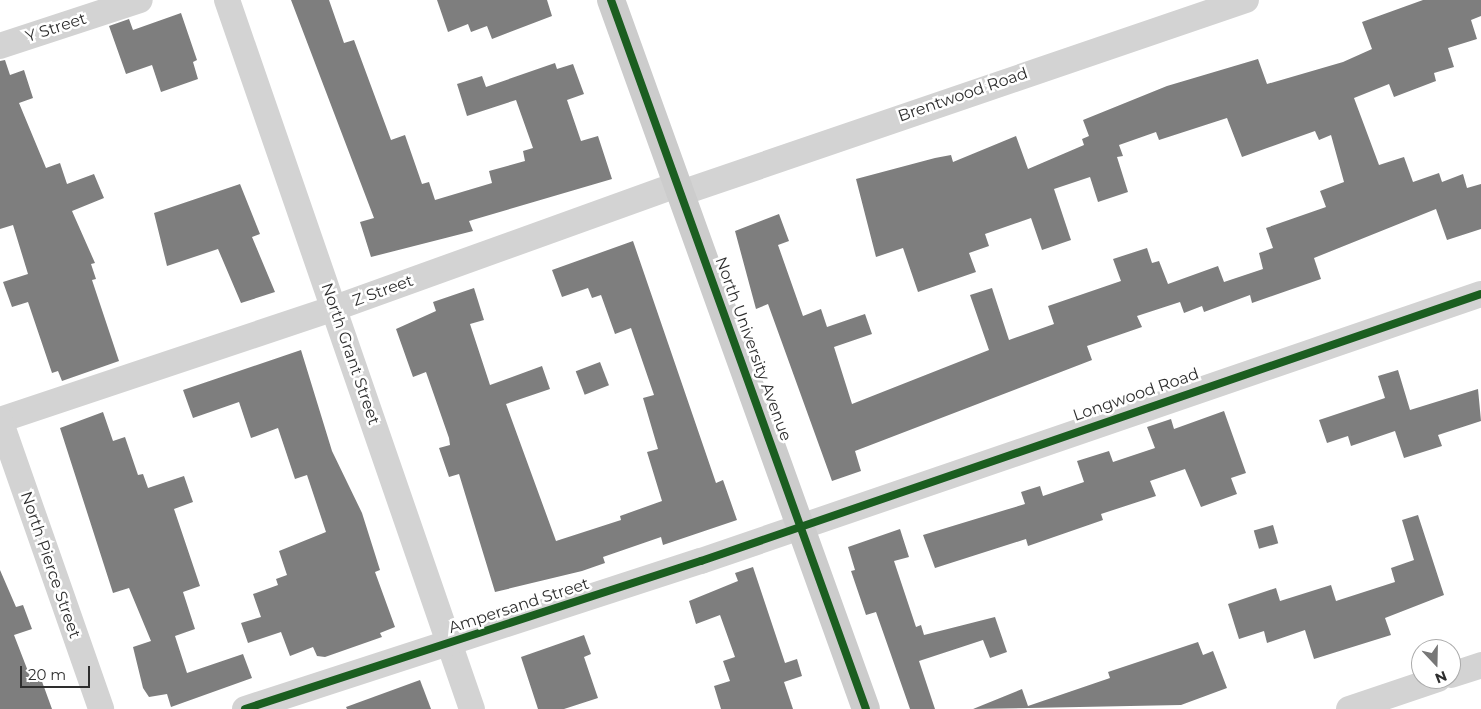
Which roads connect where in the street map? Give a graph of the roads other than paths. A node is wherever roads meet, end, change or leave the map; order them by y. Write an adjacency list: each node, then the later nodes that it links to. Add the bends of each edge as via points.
1 (140, 0): 5 (street, Y Street)
2 (227, 0): 8 (street, North Grant Street)
3 (610, 0): 6 (street, North University Avenue)
4 (1246, 0): 6 (street, Brentwood Road)
5 (0, 46)
6 (679, 189): 8 (street, Z Street); 10 (street, North University Avenue)
7 (1481, 294): 10 (street, Longwood Road)
8 (335, 308): 9 (street, Z Street); 11 (street, North Grant Street)
9 (0, 420): 15 (street, North Pierce Street)
10 (802, 527): 11 (street, Ampersand Street); 18 (street, North University Avenue)
11 (448, 643): 16 (street, Ampersand Street); 17 (street, North Grant Street)
12 (1481, 665): 13 (street)
13 (1461, 672)
14 (1411, 688): 19 (street)
15 (101, 709)
16 (245, 709)
17 (472, 709)
18 (866, 709)
19 (1350, 709)

